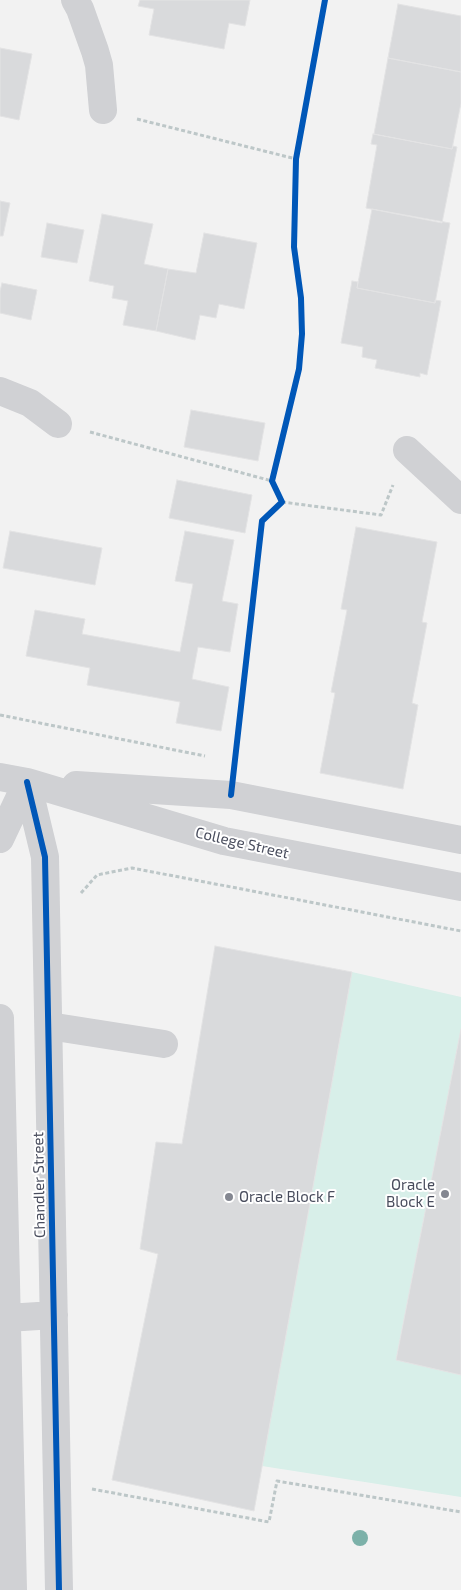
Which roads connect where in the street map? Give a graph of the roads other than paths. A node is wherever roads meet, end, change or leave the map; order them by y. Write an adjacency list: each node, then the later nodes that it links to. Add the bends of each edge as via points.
1 (74, 0): 2 (street, via 99,66)
2 (103, 110)
3 (0, 391): 4 (street, via 30,403)
4 (58, 424)
5 (406, 450): 6 (street)
6 (461, 500)
7 (0, 777): 8 (street, College Street)
8 (27, 782): 9 (street); 10 (street, College Street, via 231,795); 11 (street, College Street, via 224,841); 13 (street, Chandler Street, via 46,857)
9 (0, 838)
10 (461, 840)
11 (461, 887)
12 (0, 1018): 16 (street)
13 (49, 1026): 14 (street); 15 (street, Chandler Street)
14 (164, 1044)
15 (54, 1315): 16 (street); 18 (street, Chandler Street)
16 (7, 1318): 17 (street)
17 (13, 1590)
18 (59, 1590)

